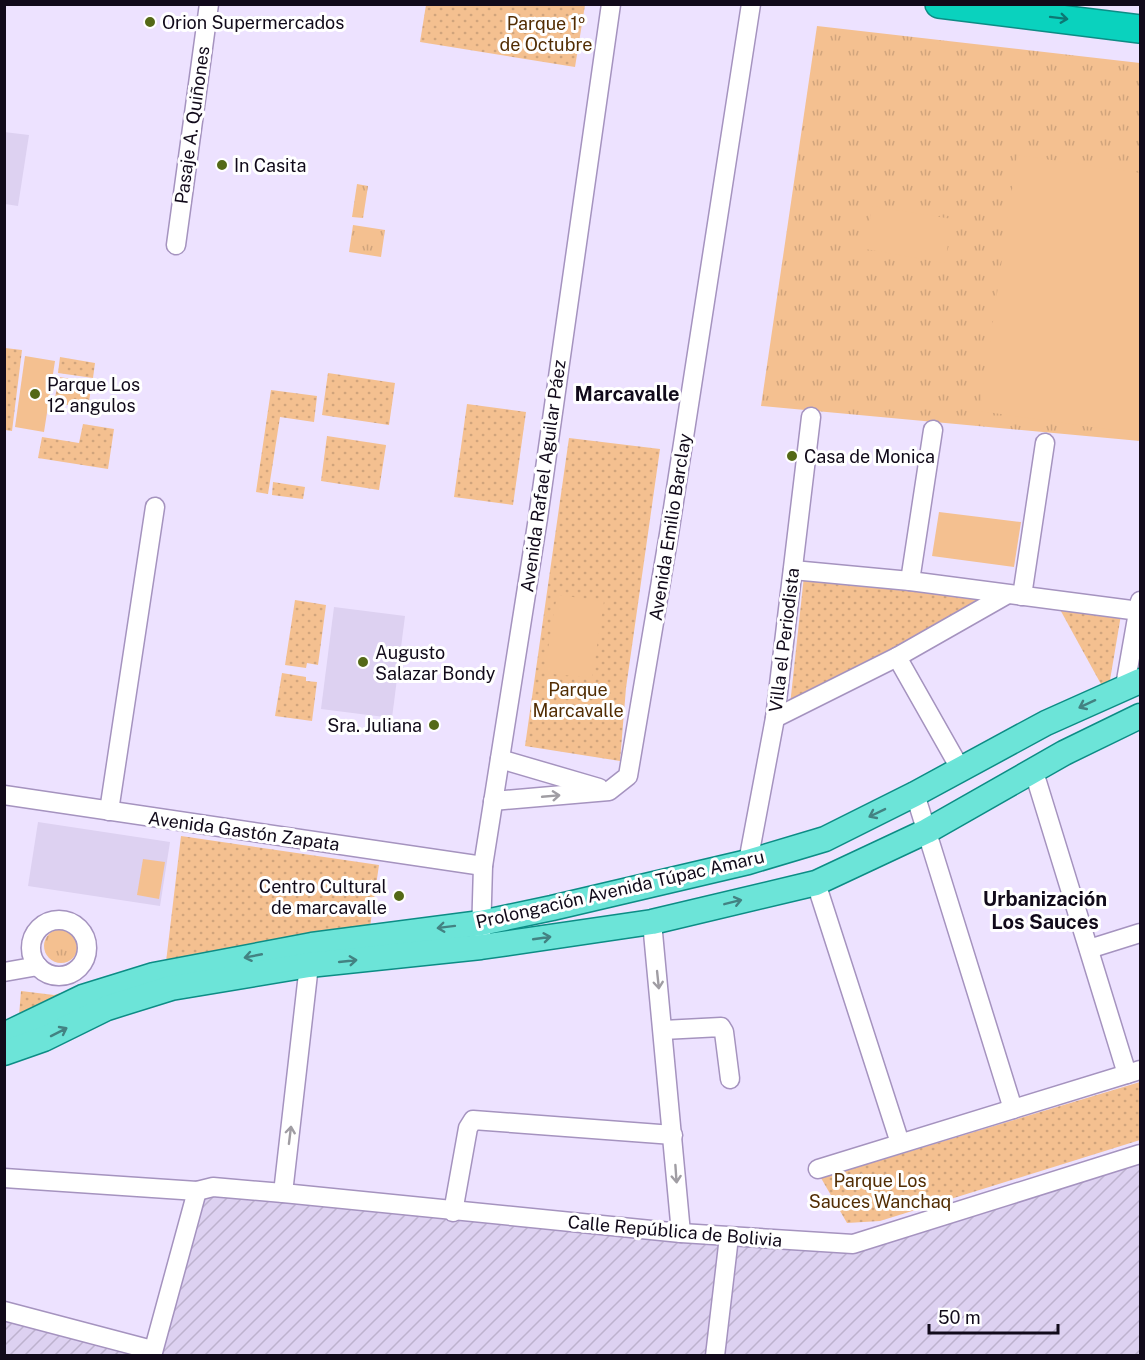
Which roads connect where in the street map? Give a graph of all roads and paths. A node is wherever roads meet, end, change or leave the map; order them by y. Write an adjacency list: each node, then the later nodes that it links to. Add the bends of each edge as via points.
1 (209, 4): 6 (street, Pasaje A. Quiñones)
2 (611, 4): 19 (street, Avenida Rafael Aguilar Páez)
3 (751, 4): 22 (street, Avenida Emilio Barclay, via 628,777)
4 (939, 4): 5 (highway, one-way to 5)
5 (1140, 29)
6 (176, 244)
7 (811, 417): 11 (street, Villa el Periodista)
8 (933, 430): 12 (street)
9 (1045, 443): 13 (street)
10 (155, 507): 26 (street)
11 (793, 570): 12 (street); 18 (street, Villa el Periodista)
12 (910, 581): 13 (street)
13 (1014, 596): 14 (street); 15 (street)
14 (1140, 606): 16 (street)
15 (897, 657): 18 (street); 20 (street)
16 (1133, 684): 20 (main road, Prolongación Avenida Túpac Amaru, one-way to 20, via 1046,723)
17 (1140, 717): 21 (main road, Prolongación Avenida Túpac Amaru, via 1064,753)
18 (775, 718): 28 (street, Villa el Periodista)
19 (500, 759): 22 (street); 25 (street, Avenida Rafael Aguilar Páez)
20 (961, 770): 23 (main road, Prolongación Avenida Túpac Amaru)
21 (1034, 772): 27 (main road, Prolongación Avenida Túpac Amaru); 35 (street)
22 (609, 790): 25 (street, one-way to 22)
23 (915, 794): 27 (street); 28 (main road, Prolongación Avenida Túpac Amaru, one-way to 28, via 825,839)
24 (4, 795): 26 (street, Avenida Gastón Zapata)
25 (493, 801): 29 (street, Avenida Rafael Aguilar Páez)
26 (110, 811): 29 (street, Avenida Gastón Zapata)
27 (927, 831): 30 (main road, Prolongación Avenida Túpac Amaru); 44 (street)
28 (748, 862): 32 (main road, Prolongación Avenida Túpac Amaru)
29 (483, 867): 32 (street, Avenida Rafael Aguilar Páez)
30 (816, 883): 31 (main road, Prolongación Avenida Túpac Amaru, one-way to 30); 46 (street)
31 (652, 922): 34 (main road, Prolongación Avenida Túpac Amaru, one-way to 31); 39 (street, one-way to 39)
32 (481, 923): 34 (street, Avenida Rafael Aguilar Páez); 40 (main road, Prolongación Avenida Túpac Amaru, one-way to 40, via 312,945 154,975 83,997)
33 (1140, 933): 35 (street)
34 (481, 947): 36 (main road, Prolongación Avenida Túpac Amaru, one-way to 34)
35 (1089, 949): 42 (street)
36 (309, 965): 41 (main road, Prolongación Avenida Túpac Amaru, one-way to 36, via 44,1039 107,1008 171,988); 51 (street, one-way to 36)
37 (38, 966): 38 (street)
38 (7, 972)
39 (663, 1030): 43 (street, via 721,1027); 45 (street)
40 (4, 1035)
41 (4, 1053)
42 (1134, 1072): 44 (street)
43 (730, 1079)
44 (1013, 1109): 46 (street)
45 (673, 1135): 52 (street, via 473,1120 468,1128); 53 (street, one-way to 53)
46 (900, 1143): 48 (street)
47 (1140, 1154): 54 (street, Calle República de Bolivia, via 853,1245)
48 (818, 1169)
49 (4, 1178): 50 (street, Calle República de Bolivia)
50 (198, 1191): 51 (street, Calle República de Bolivia, via 213,1187); 56 (street)
51 (283, 1193): 52 (street, Calle República de Bolivia)
52 (453, 1212): 53 (street, Calle República de Bolivia)
53 (681, 1233): 54 (street, Calle República de Bolivia)
54 (729, 1237): 57 (street)
55 (4, 1311): 56 (street)
56 (152, 1353)
57 (715, 1356)

